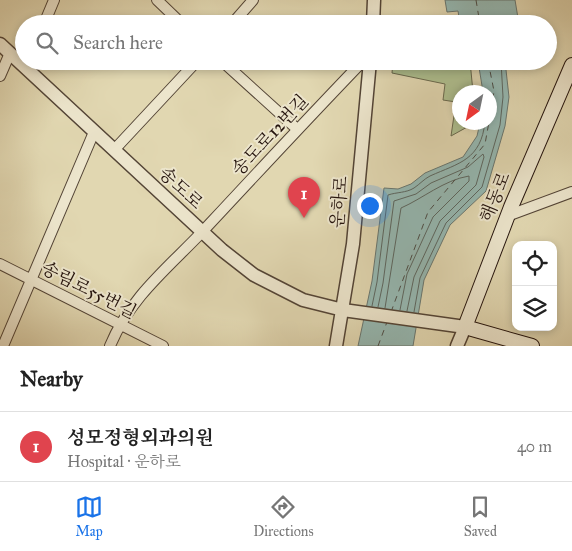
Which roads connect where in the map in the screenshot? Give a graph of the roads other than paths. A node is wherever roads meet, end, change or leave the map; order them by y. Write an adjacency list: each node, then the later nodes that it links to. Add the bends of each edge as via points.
1 (54, 0): 5 (street)
2 (157, 0): 6 (street)
3 (253, 0): 7 (street)
4 (374, 0): 8 (street)
5 (48, 15)
6 (173, 15)
7 (240, 15)
8 (373, 15)
9 (0, 44): 10 (street, 송도로)
10 (10, 53): 11 (street, 송도로); 18 (street)
11 (15, 56)
12 (572, 64): 23 (main road, 해동로)
13 (33, 70): 20 (street, 송도로)
14 (189, 70): 21 (street)
15 (232, 70): 19 (street)
16 (354, 70): 19 (street, 송도로12번길)
17 (369, 70): 27 (street, 운하로, via 353,244)
18 (0, 76)
19 (297, 129): 24 (street, 송도로12번길)
20 (94, 132): 21 (street, 송도로); 26 (street)
21 (114, 150): 24 (street, 송도로)
22 (572, 192): 23 (street)
23 (507, 216): 29 (main road, 해동로)
24 (202, 232): 27 (street, 송도로, via 269,285 303,300); 28 (street, 송도로12번길, via 146,287)
25 (0, 264): 26 (street, 송림로55번길)
26 (31, 280): 28 (street, 송림로55번길); 30 (street)
27 (343, 310): 29 (street, 송도로); 33 (street, 운하로)
28 (119, 324): 31 (street, 송도로12번길); 32 (street, 송림로55번길)
29 (465, 327): 34 (street, 해동로); 35 (main road)
30 (3, 346)
31 (110, 346)
32 (163, 346)
33 (336, 346)
34 (457, 346)
35 (532, 346)

